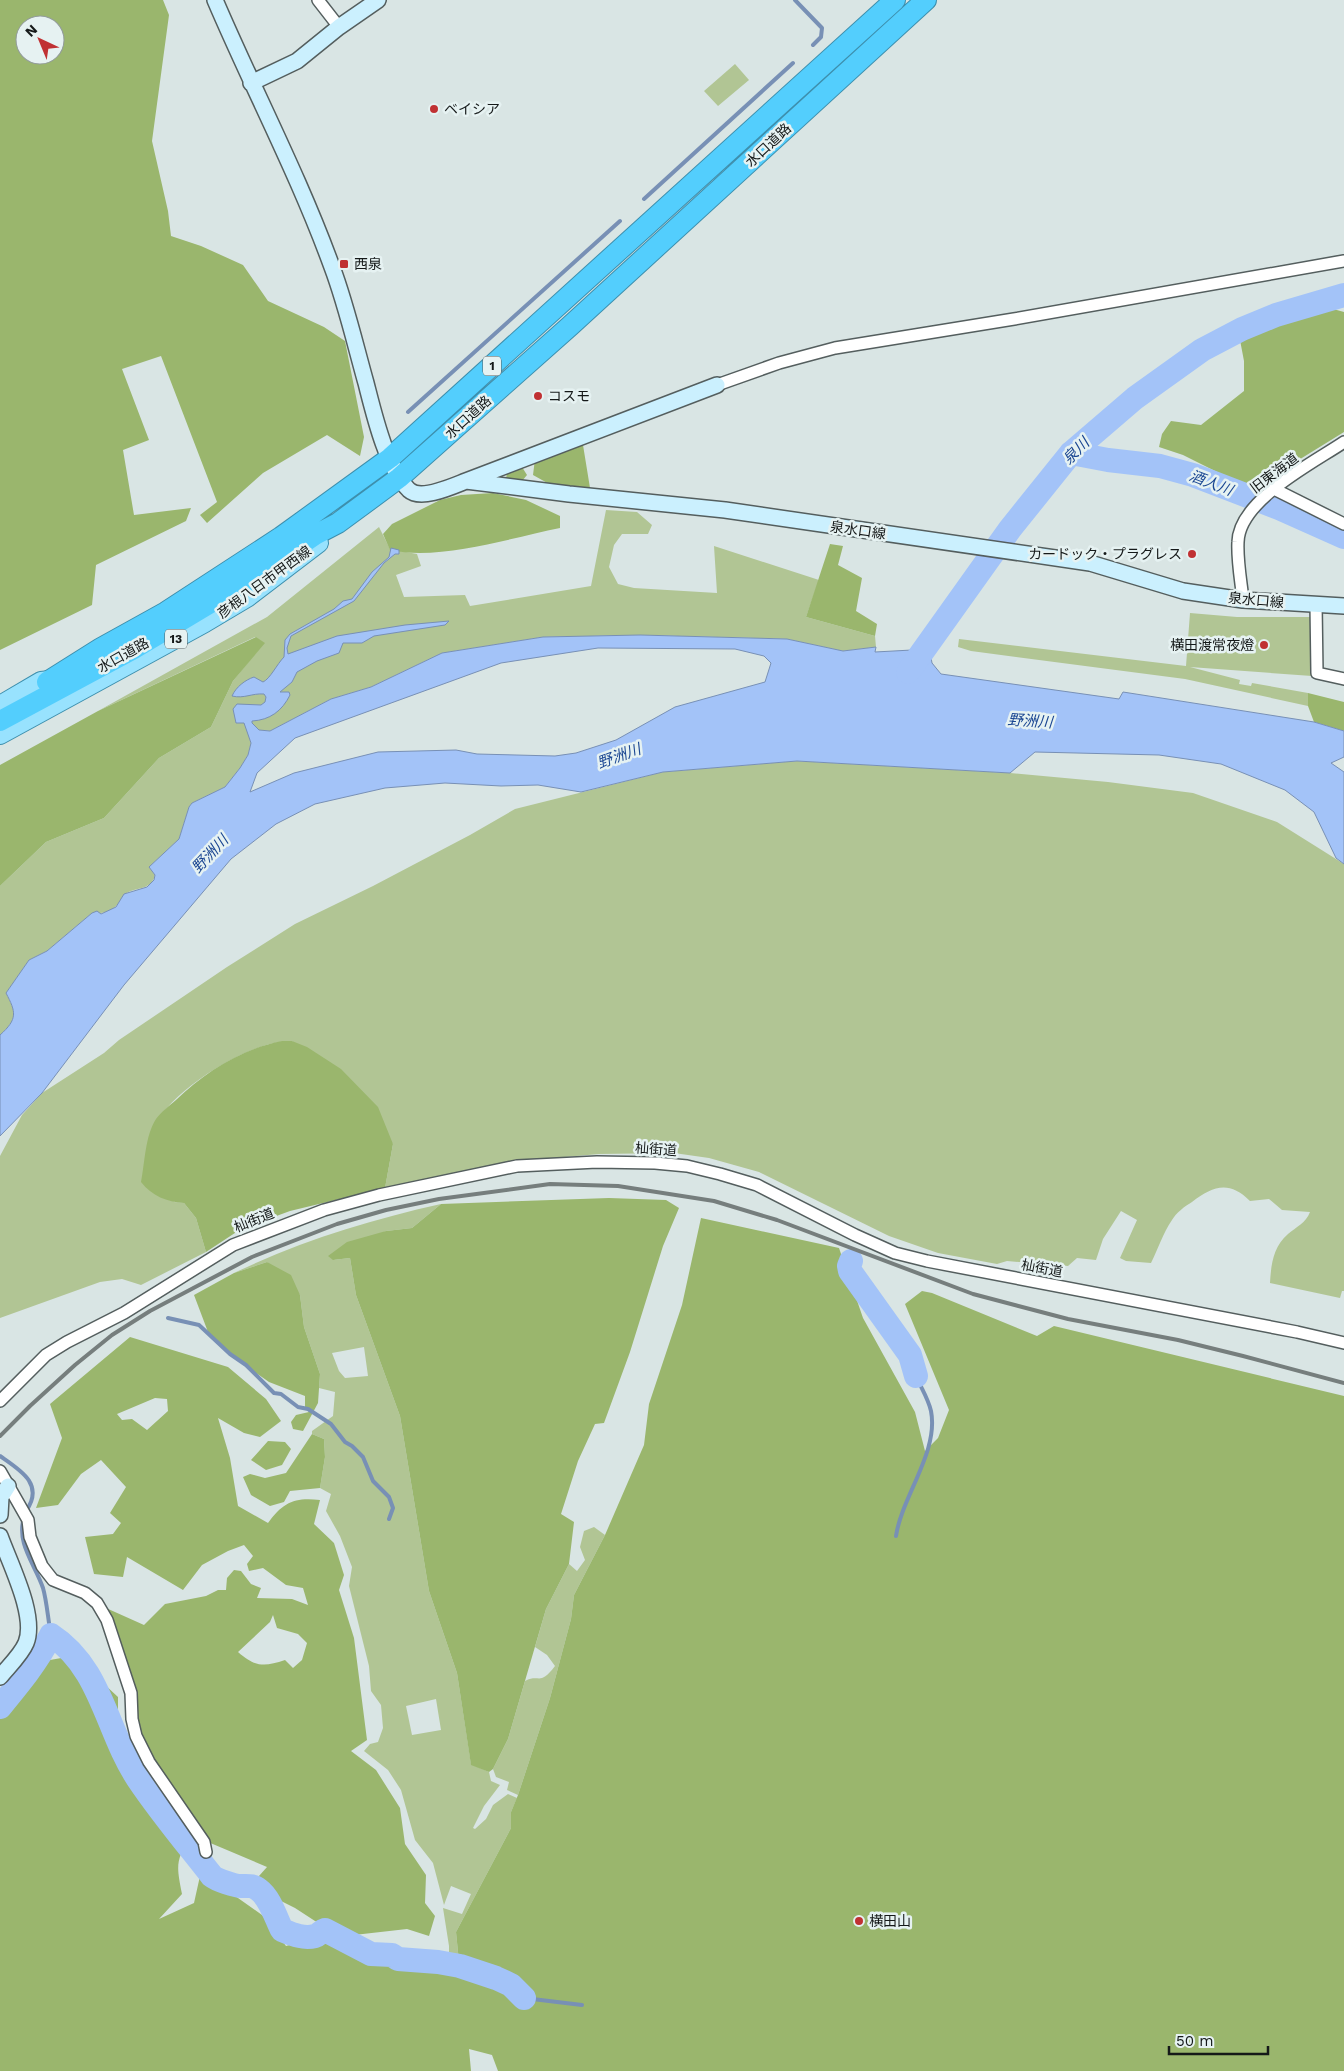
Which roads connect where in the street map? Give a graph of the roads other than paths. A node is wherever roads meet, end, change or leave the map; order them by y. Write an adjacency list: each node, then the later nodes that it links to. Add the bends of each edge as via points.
1 (215, 0): 7 (street, 泉水口線)
2 (318, 0): 6 (street)
3 (378, 0): 6 (street)
4 (896, 0): 11 (highway, 水口道路 / 1)
5 (926, 0): 12 (highway, 水口道路 / 1, via 564,332)
6 (339, 27): 7 (street, via 297,61)
7 (251, 83): 11 (street, 泉水口線, via 332,267 379,434)
8 (1344, 261): 9 (street, via 835,348 779,363)
9 (717, 386): 13 (street)
10 (1344, 442): 14 (street, 旧東海道)
11 (390, 458): 12 (street, 泉水口線); 21 (highway, 水口道路 / 1, via 335,499 166,612)
12 (399, 478): 13 (street, 泉水口線, via 411,492 427,494); 15 (highway, 水口道路 / 1)
13 (466, 481): 17 (street, 泉水口線, via 725,510 1020,552 1090,563 1183,591)
14 (1272, 491): 16 (street); 17 (street, 旧東海道, via 1244,521 1238,541)
15 (338, 523): 24 (highway, 水口道路 / 1, via 134,649); 25 (main road, 彦根八日市甲西線 / 13, via 321,541 247,598)
16 (1344, 524)
17 (1243, 600): 18 (street, 泉水口線)
18 (1316, 604): 19 (street, 泉水口線); 20 (street, via 1317,673)
19 (1344, 606)
20 (1344, 679)
21 (50, 680): 22 (main road, via 41,681); 23 (highway, 水口道路 / 1)
22 (0, 705)
23 (0, 710)
24 (0, 721)
25 (0, 736)
26 (1344, 1343): 27 (street, 杣街道, via 927,1261 895,1253 757,1186 720,1174 686,1166 597,1162 517,1166 471,1174 324,1210 270,1230 233,1245 124,1314 46,1355)
27 (0, 1401)
28 (0, 1471): 29 (street)
29 (8, 1486): 30 (street, via 2,1497); 33 (street, via 28,1520 30,1537 42,1566 53,1580 85,1593 97,1603 107,1620 131,1693 136,1736 204,1842)
30 (0, 1515)
31 (0, 1536): 32 (street, via 28,1611 30,1631 25,1645)
32 (0, 1677)
33 (206, 1852)

